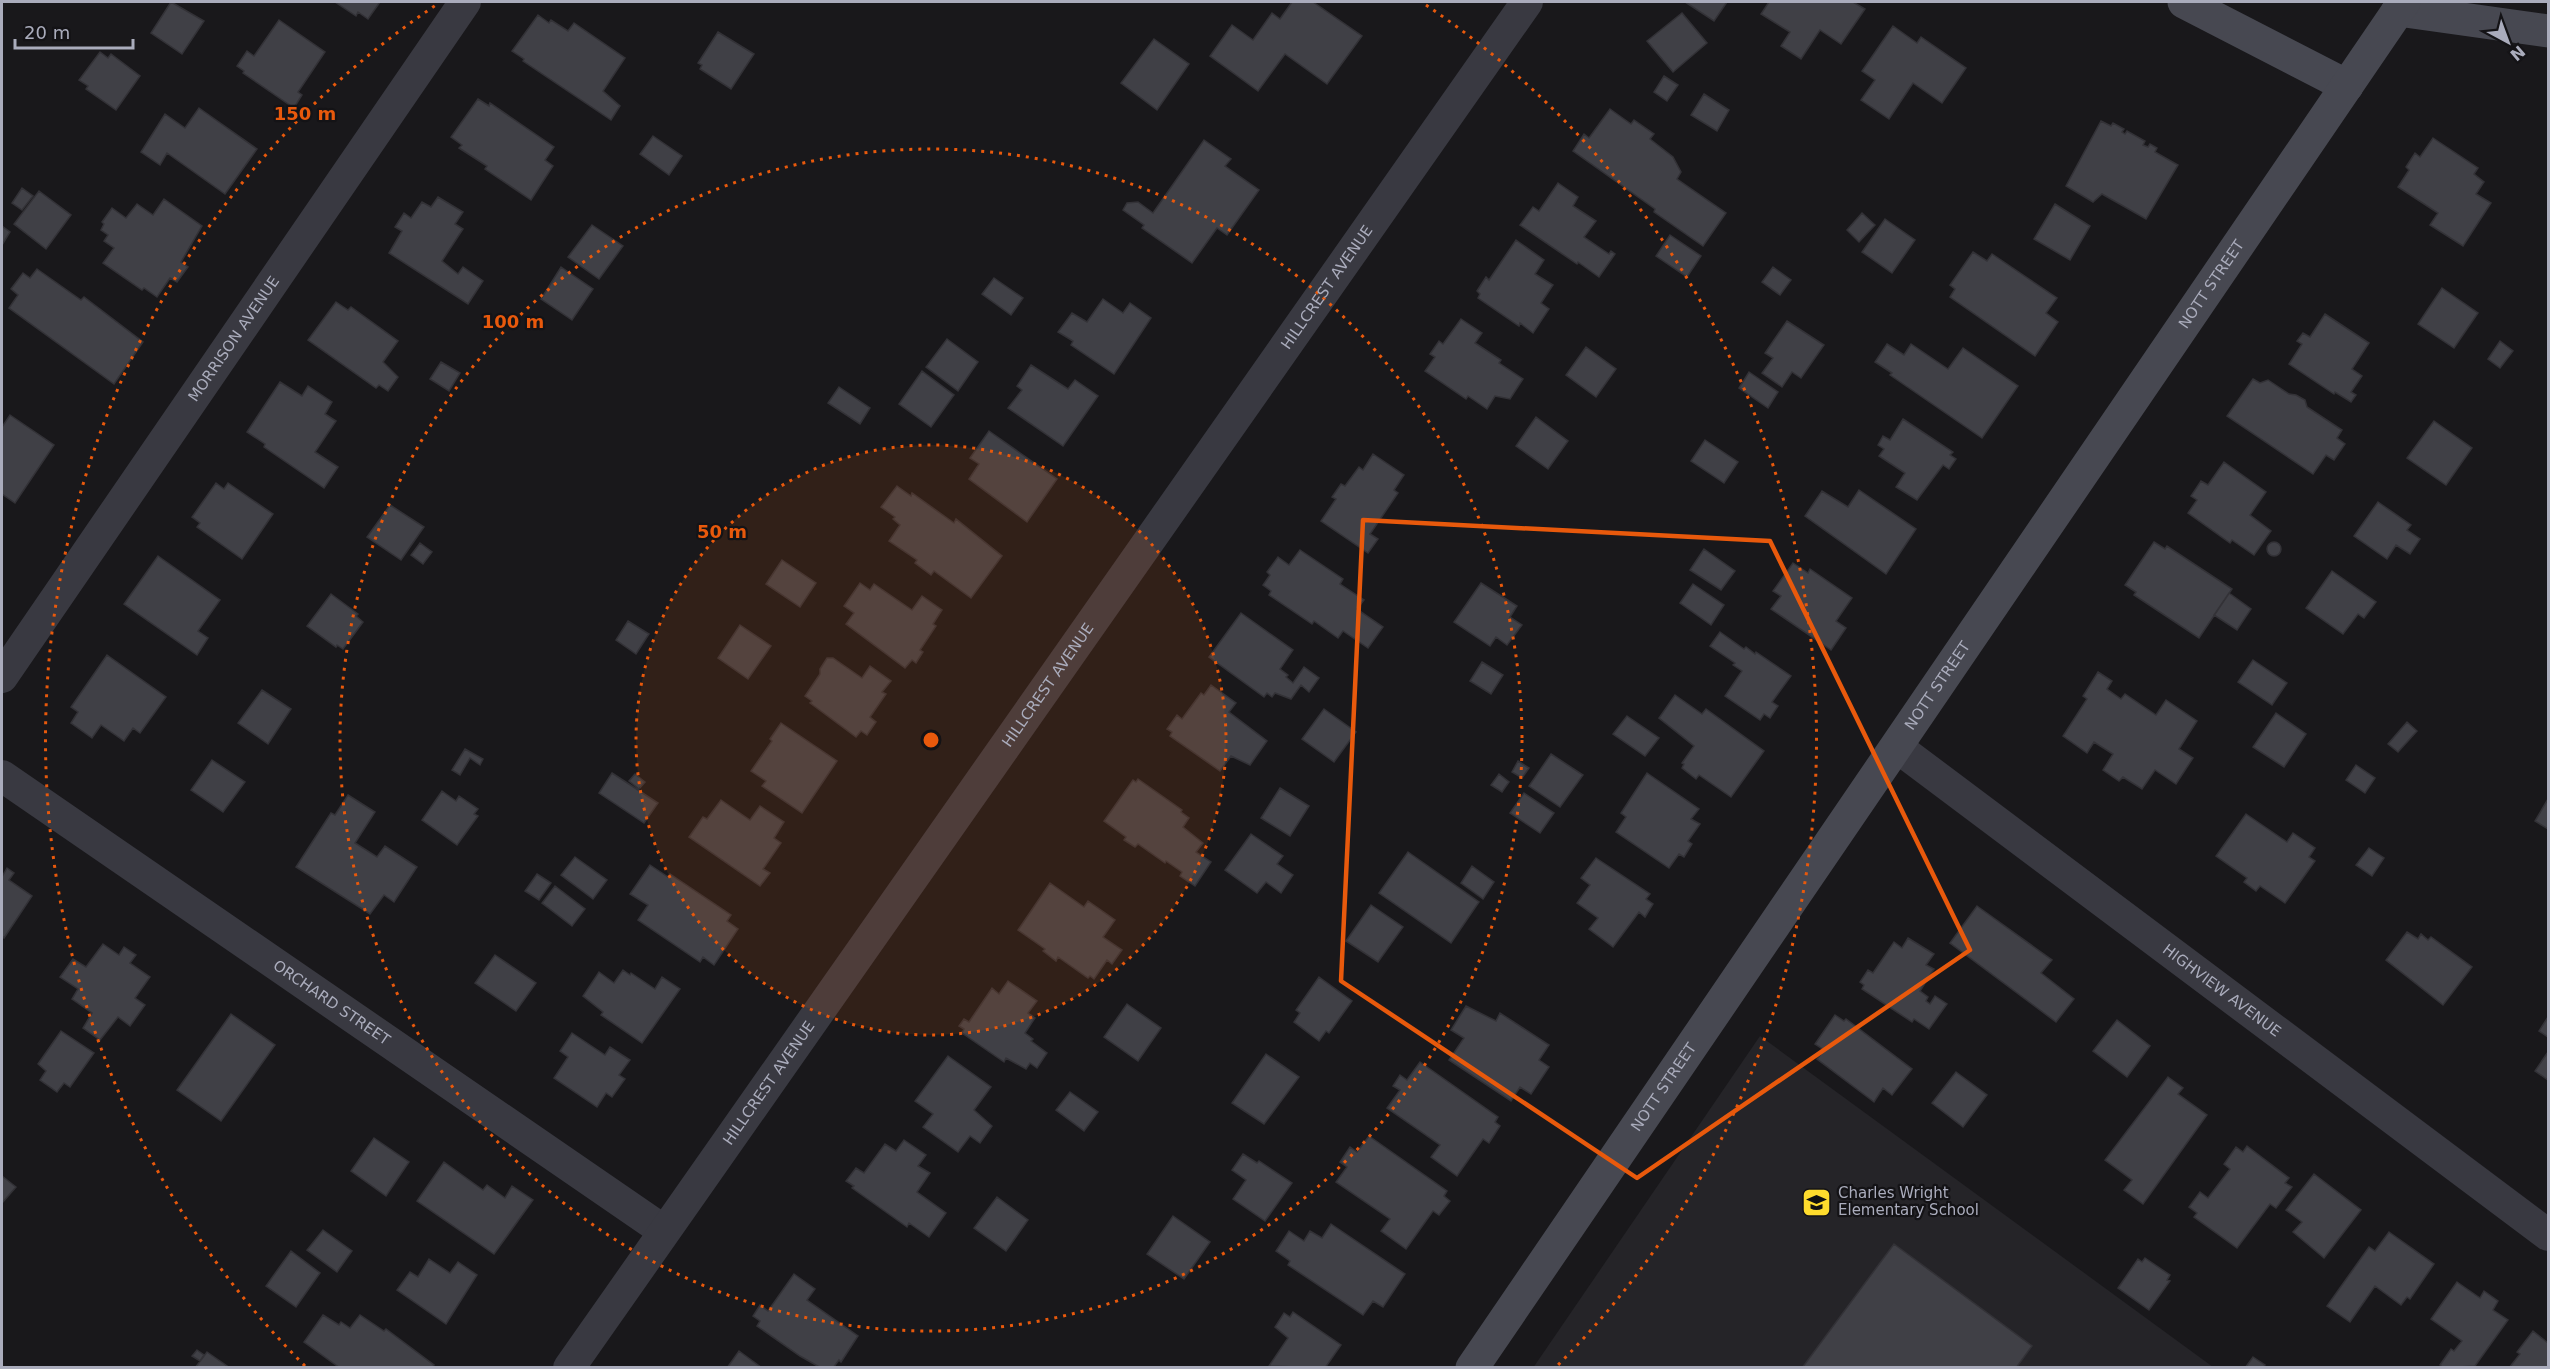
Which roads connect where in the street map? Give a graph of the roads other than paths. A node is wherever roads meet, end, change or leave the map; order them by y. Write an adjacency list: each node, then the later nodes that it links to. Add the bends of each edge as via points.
1 (465, 2): 7 (street, MORRISON AVENUE)
2 (1527, 2): 10 (street, HILLCREST AVENUE)
3 (2184, 2): 6 (street)
4 (2401, 6): 5 (street); 6 (street, NOTT STREET)
5 (2548, 31)
6 (2346, 86): 8 (street, NOTT STREET)
7 (2, 677)
8 (1897, 747): 11 (street, HIGHVIEW AVENUE); 13 (street, NOTT STREET)
9 (2, 776): 10 (street, ORCHARD STREET)
10 (664, 1231): 12 (street, HILLCREST AVENUE)
11 (2548, 1235)
12 (569, 1368)
13 (1472, 1368)

